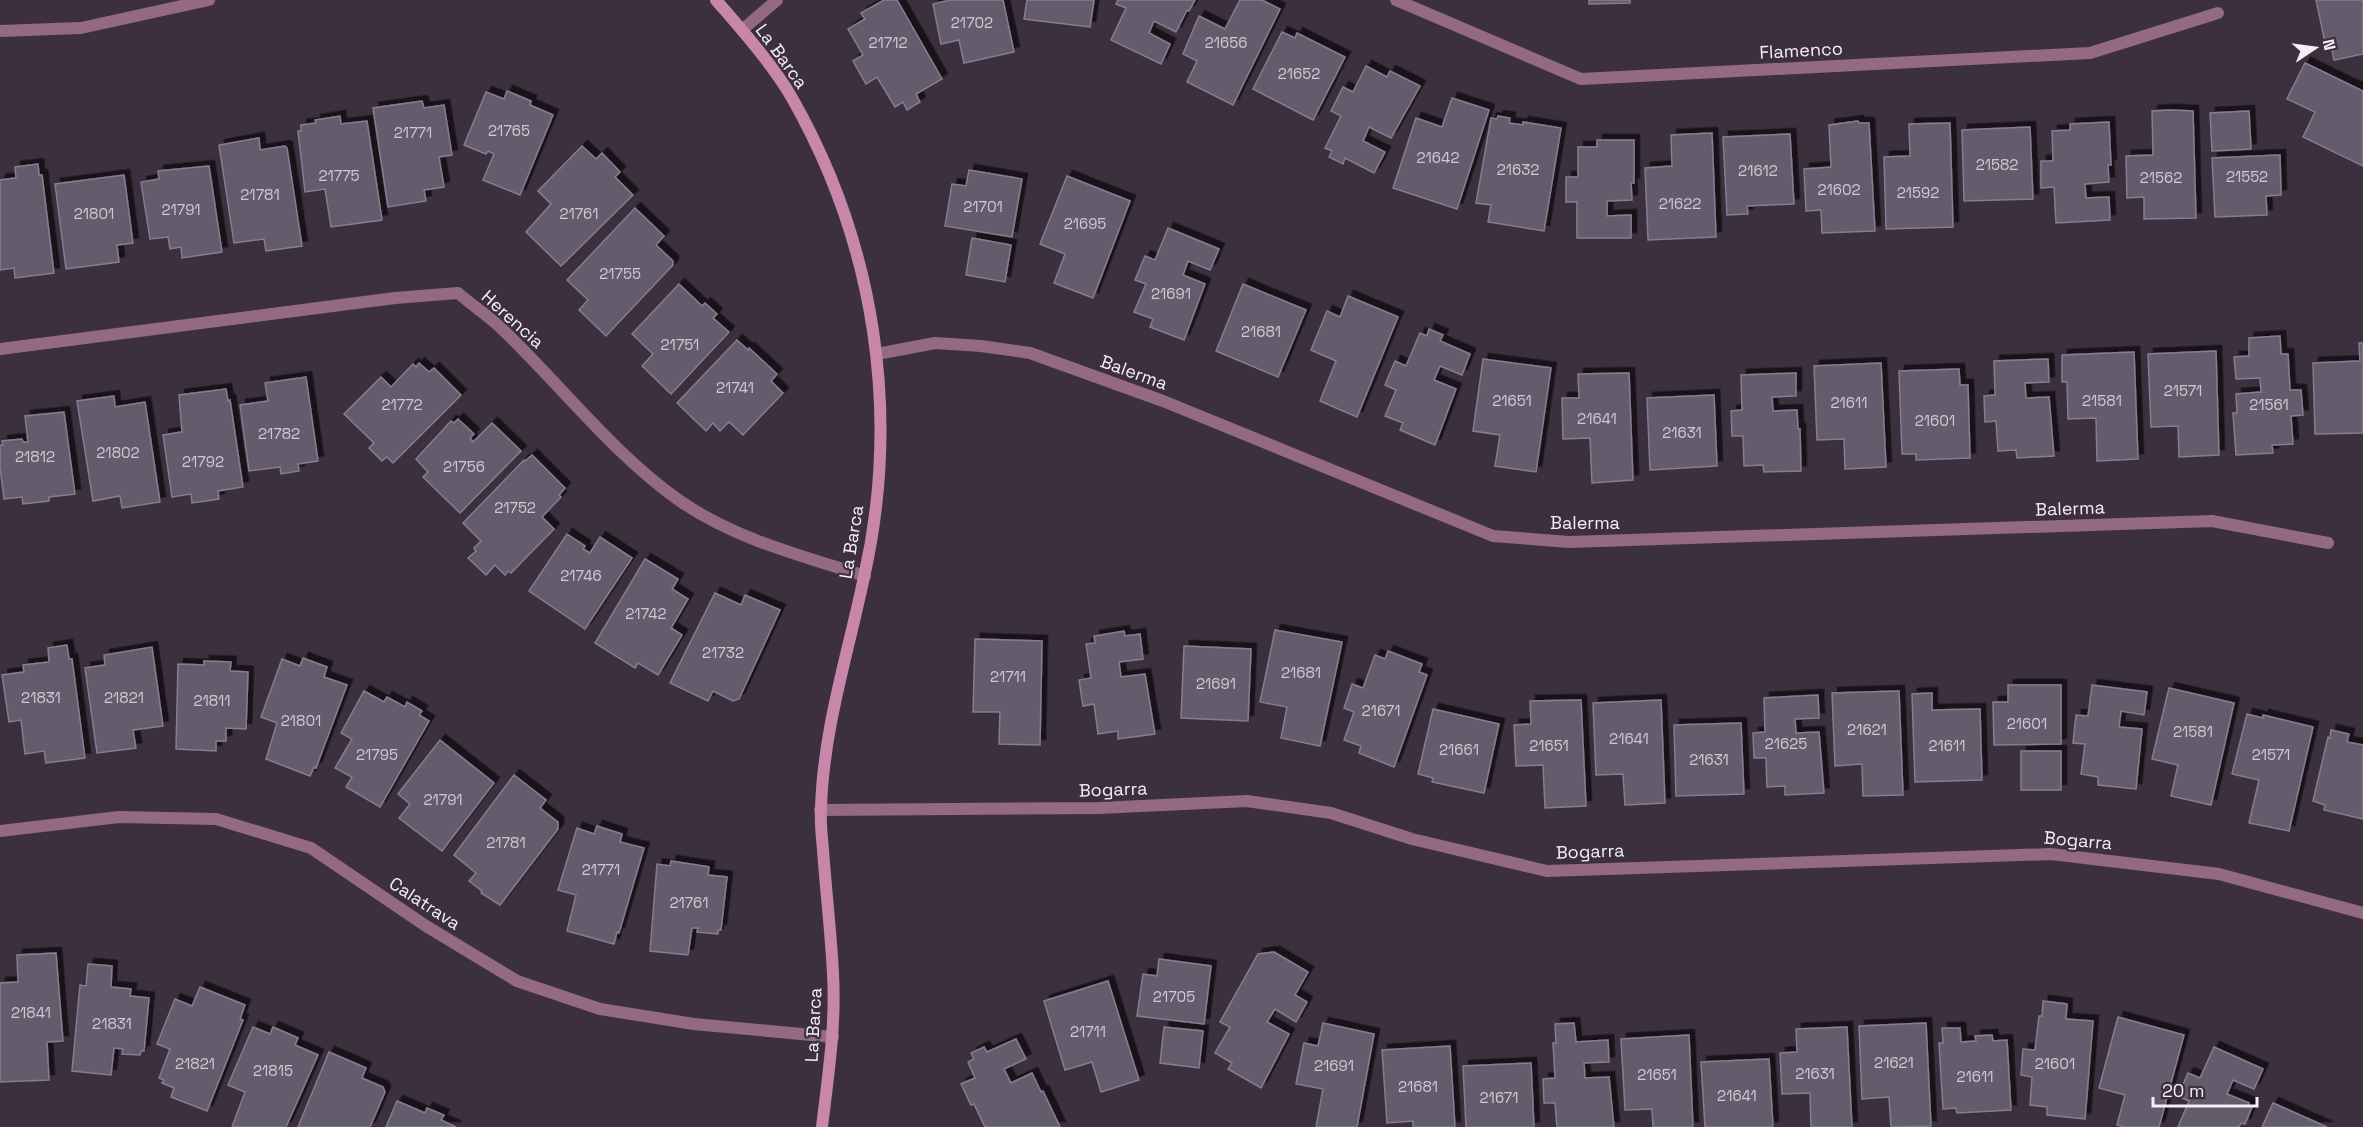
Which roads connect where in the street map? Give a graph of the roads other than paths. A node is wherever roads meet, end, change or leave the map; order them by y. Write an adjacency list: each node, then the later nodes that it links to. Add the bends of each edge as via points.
1 (209, 0): 7 (street, via 81,28)
2 (716, 0): 6 (street, La Barca)
3 (777, 0): 6 (street)
4 (1396, 0): 5 (street, Flamenco, via 1581,79 2090,53)
5 (2218, 13)
6 (742, 30): 9 (street, La Barca, via 791,96 826,165 858,252)
7 (0, 31)
8 (0, 349): 11 (street, Herencia, via 458,293 499,326 639,469 681,501 722,525)
9 (876, 354): 10 (street, Balerma, via 935,343 1030,353 1163,401 1493,536 1569,542 2212,521); 11 (street, La Barca, via 882,429)
10 (2328, 543)
11 (865, 576): 12 (street, La Barca, via 841,667)
12 (820, 810): 14 (street, Bogarra, via 1100,808 1247,801 1331,813 1412,839 1547,871 2051,854 2219,874); 15 (street, La Barca, via 833,976)
13 (0, 831): 15 (street, Calatrava, via 119,817 216,819 311,848 426,926 517,981 600,1009 694,1024)
14 (2363, 913)
15 (833, 1036): 16 (street, La Barca)
16 (822, 1127)

